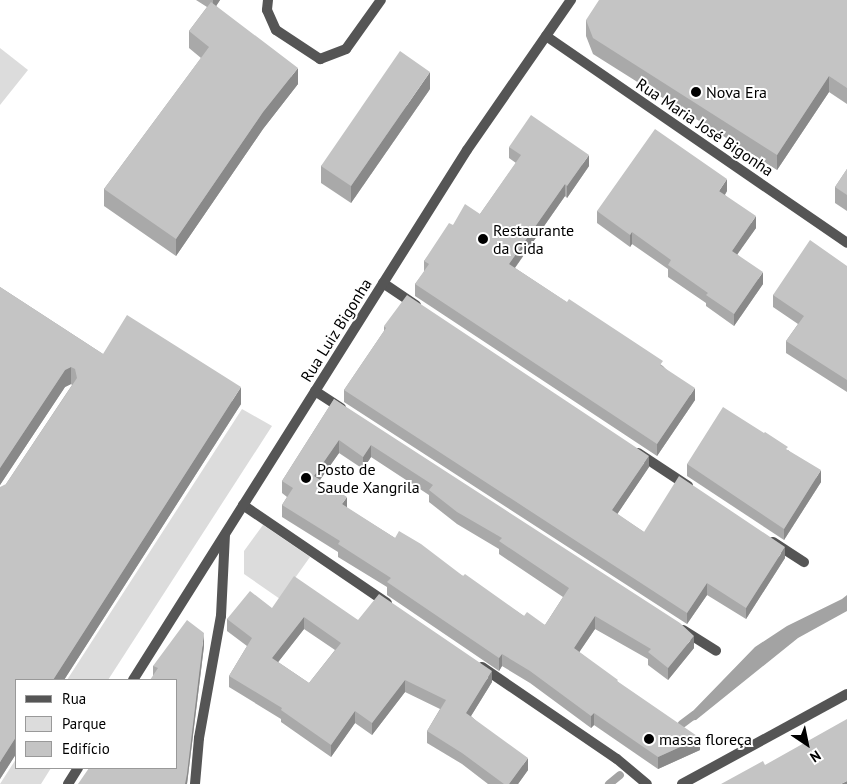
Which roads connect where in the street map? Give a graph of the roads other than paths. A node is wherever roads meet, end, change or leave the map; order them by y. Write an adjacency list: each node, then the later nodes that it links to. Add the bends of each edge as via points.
1 (268, 0): 2 (street, via 267,10 276,30 320,59 346,49)
2 (381, 0)
3 (571, 0): 4 (street, Rua Luiz Bigonha)
4 (546, 36): 5 (street, Rua Maria José Bigonha); 6 (street, Rua Luiz Bigonha, via 467,150)
5 (847, 243)
6 (383, 283): 7 (street); 8 (street, Rua Luiz Bigonha)
7 (424, 310)
8 (315, 391): 9 (street); 12 (street, Rua Luiz Bigonha)
9 (348, 413)
10 (630, 447): 11 (street)
11 (696, 491)
12 (243, 505): 13 (street, Rua Luiz Bigonha); 16 (street)
13 (225, 534): 20 (street, Rua Luiz Bigonha); 24 (street, via 221,616 199,738)
14 (761, 534): 15 (street)
15 (804, 562)
16 (398, 610)
17 (674, 624): 18 (street)
18 (716, 652)
19 (471, 660): 25 (street, via 617,759)
20 (134, 679)
21 (847, 694): 26 (street)
22 (77, 769): 23 (street)
23 (68, 784)
24 (195, 784)
25 (647, 784)
26 (682, 784)

